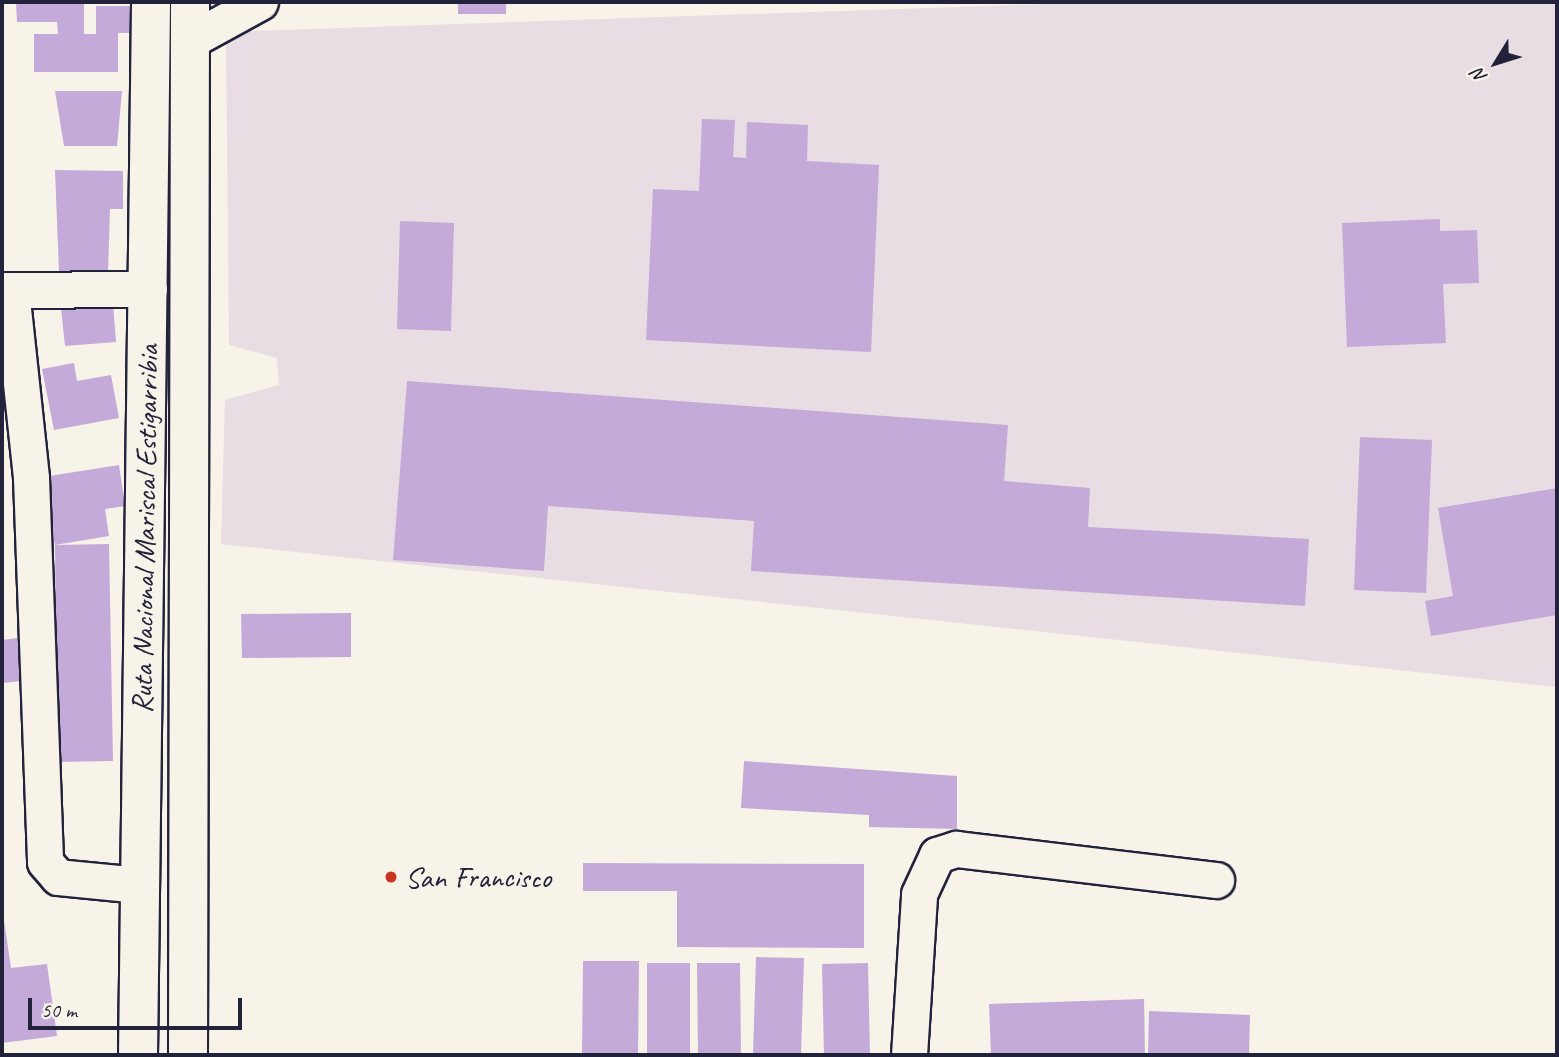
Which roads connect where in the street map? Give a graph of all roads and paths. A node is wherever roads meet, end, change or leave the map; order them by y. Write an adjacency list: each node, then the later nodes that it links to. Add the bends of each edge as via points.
1 (150, 2): 5 (highway, Ruta Nacional Mariscal Estigarribia)
2 (190, 2): 4 (highway, Ruta Nacional Mariscal Estigarribia)
3 (260, 2): 4 (street)
4 (189, 41): 10 (highway, Ruta Nacional Mariscal Estigarribia)
5 (149, 289): 6 (street); 8 (highway, Ruta Nacional Mariscal Estigarribia)
6 (6, 290): 8 (street, via 31,478 45,862 58,877)
7 (1216, 880): 11 (street, via 956,849 937,855 919,894)
8 (140, 885): 9 (highway, Ruta Nacional Mariscal Estigarribia)
9 (138, 1055)
10 (188, 1055)
11 (909, 1055)

